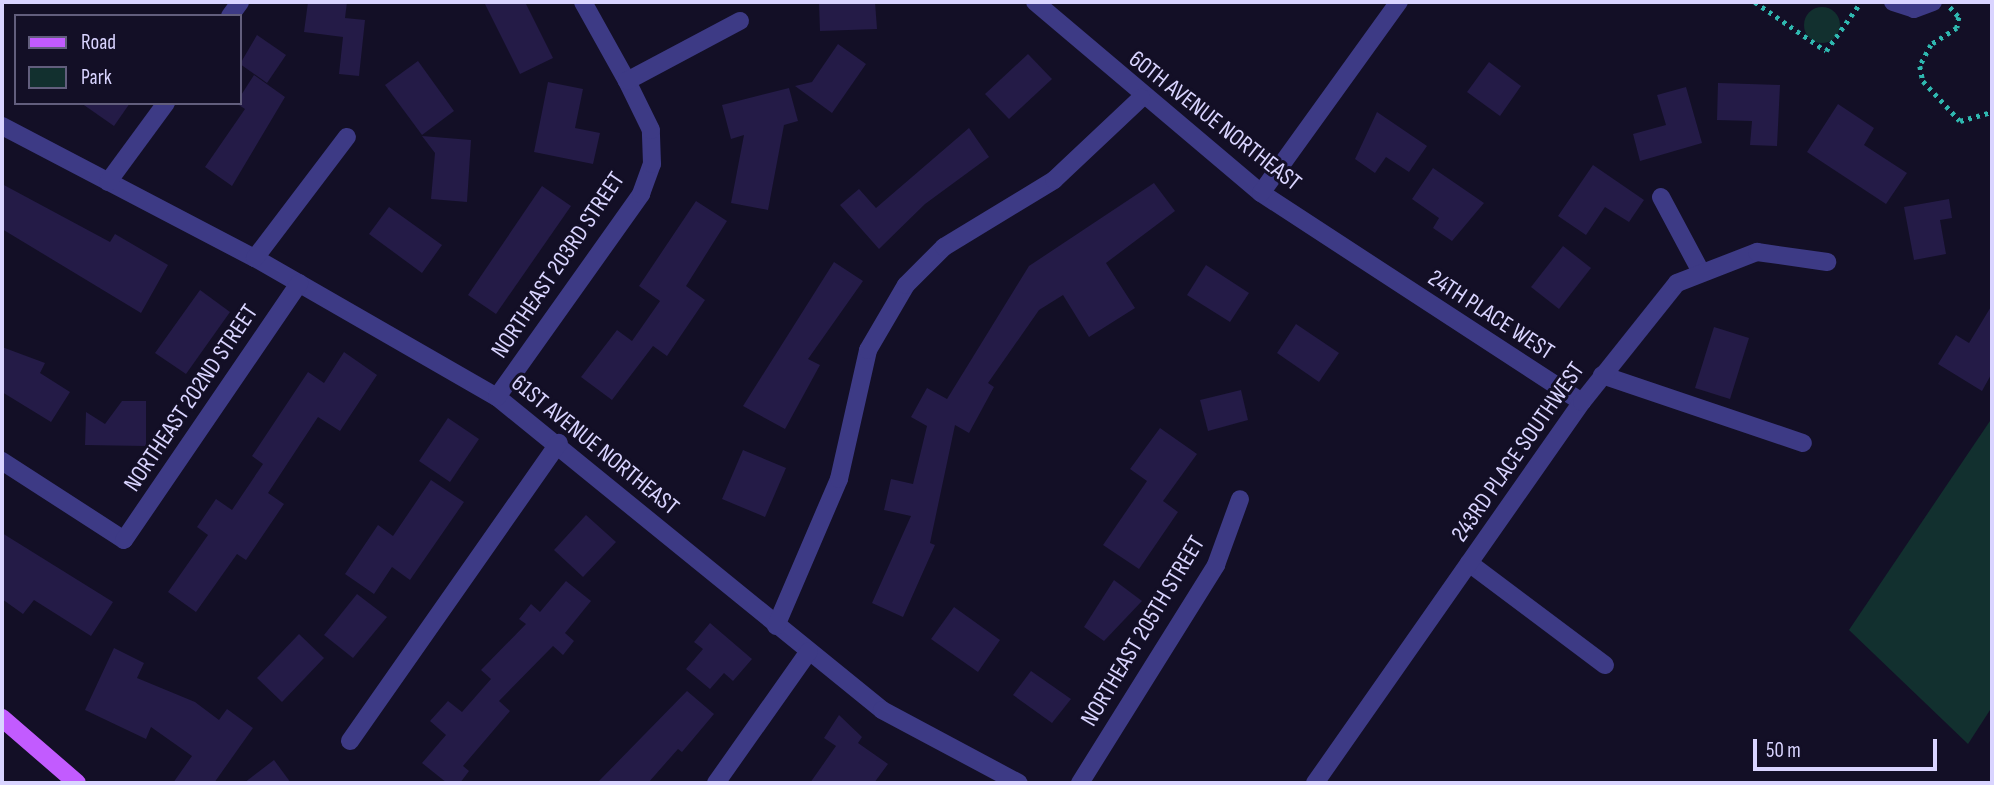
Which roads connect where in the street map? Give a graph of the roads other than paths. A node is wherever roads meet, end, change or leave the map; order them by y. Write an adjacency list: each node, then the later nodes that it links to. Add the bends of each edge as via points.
1 (583, 2): 7 (street, NORTHEAST 203RD STREET)
2 (1035, 2): 8 (street, 60TH AVENUE NORTHEAST)
3 (1399, 2): 13 (street)
4 (1893, 2): 5 (street, via 1914,9)
5 (1933, 2)
6 (740, 21): 7 (street)
7 (626, 81): 21 (street, NORTHEAST 203RD STREET, via 651,130 652,164 642,194)
8 (1141, 98): 13 (street, 60TH AVENUE NORTHEAST); 28 (street, via 1054,180 944,247 906,285 867,350 839,479)
9 (165, 105): 12 (street)
10 (2, 126): 12 (street, 61ST AVENUE NORTHEAST)
11 (347, 137): 15 (street)
12 (108, 181): 15 (street, 61ST AVENUE NORTHEAST)
13 (1261, 193): 17 (street, 60TH AVENUE NORTHEAST)
14 (1661, 197): 18 (street)
15 (254, 258): 19 (street, 61ST AVENUE NORTHEAST)
16 (1827, 262): 18 (street, 243RD PLACE SOUTHWEST, via 1757,253)
17 (1374, 269): 22 (street, 24TH PLACE WEST)
18 (1701, 272): 20 (street, 243RD PLACE SOUTHWEST, via 1677,283)
19 (299, 283): 21 (street, 61ST AVENUE NORTHEAST); 25 (street, NORTHEAST 202ND STREET, via 124,540)
20 (1602, 375): 22 (street, 243RD PLACE SOUTHWEST); 24 (street)
21 (497, 397): 23 (street, 61ST AVENUE NORTHEAST)
22 (1582, 402): 27 (street, 243RD PLACE SOUTHWEST)
23 (559, 443): 28 (street, 61ST AVENUE NORTHEAST); 32 (street)
24 (1803, 443)
25 (2, 461)
26 (1240, 499): 36 (street, NORTHEAST 205TH STREET, via 1216,565)
27 (1469, 563): 30 (street); 37 (street, 243RD PLACE SOUTHWEST)
28 (776, 626): 29 (street, 61ST AVENUE NORTHEAST)
29 (809, 652): 34 (street); 35 (street, 61ST AVENUE NORTHEAST, via 904,723)
30 (1605, 665)
31 (2, 718): 33 (main road)
32 (350, 741)
33 (77, 783)
34 (716, 783)
35 (1019, 783)
36 (1080, 783)
37 (1315, 783)

